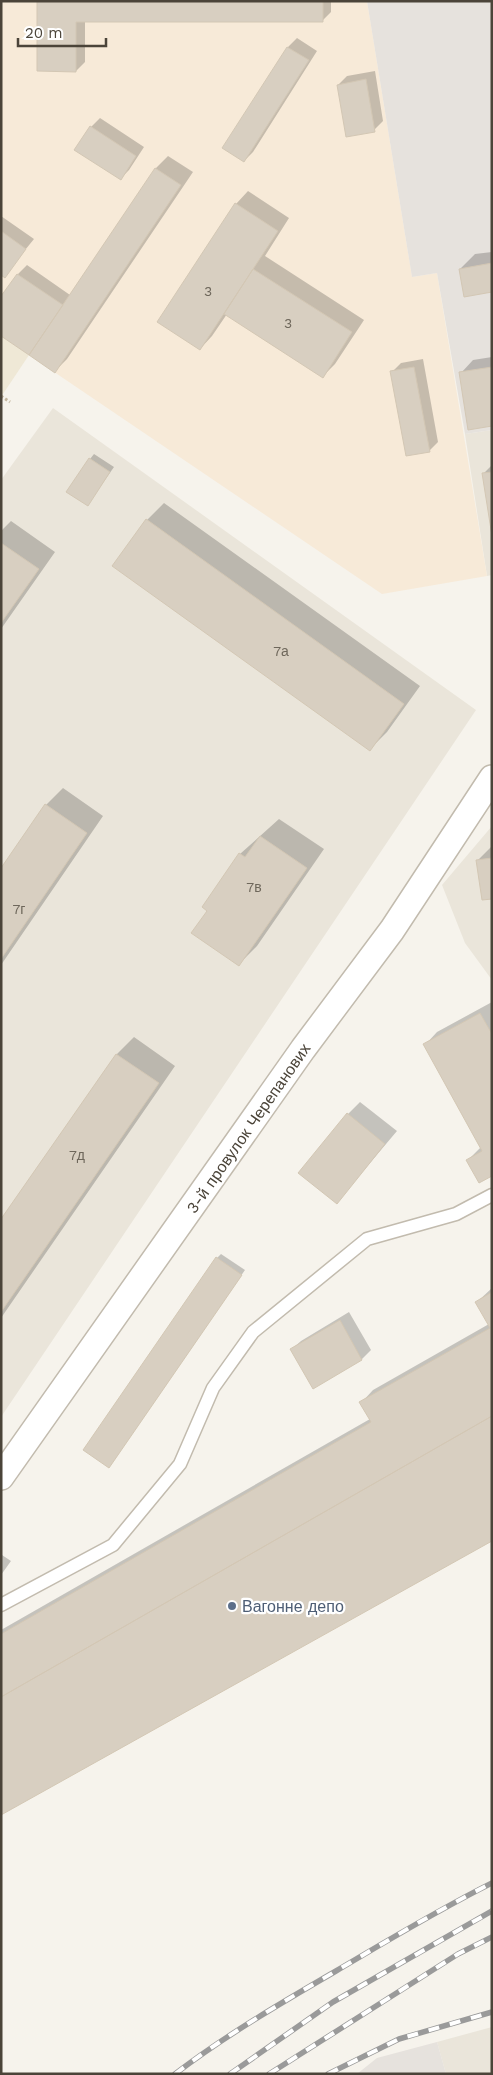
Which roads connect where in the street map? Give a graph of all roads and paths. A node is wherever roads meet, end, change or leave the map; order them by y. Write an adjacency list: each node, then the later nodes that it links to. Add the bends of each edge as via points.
1 (1, 396): 2 (path)
2 (10, 402)
3 (492, 778): 5 (street, 3-й провулок Черепанових, via 392,930 298,1057)
4 (492, 1195): 6 (lane, via 456,1214 367,1239 253,1332 213,1388 180,1464 113,1545)
5 (1, 1478)
6 (1, 1604)

